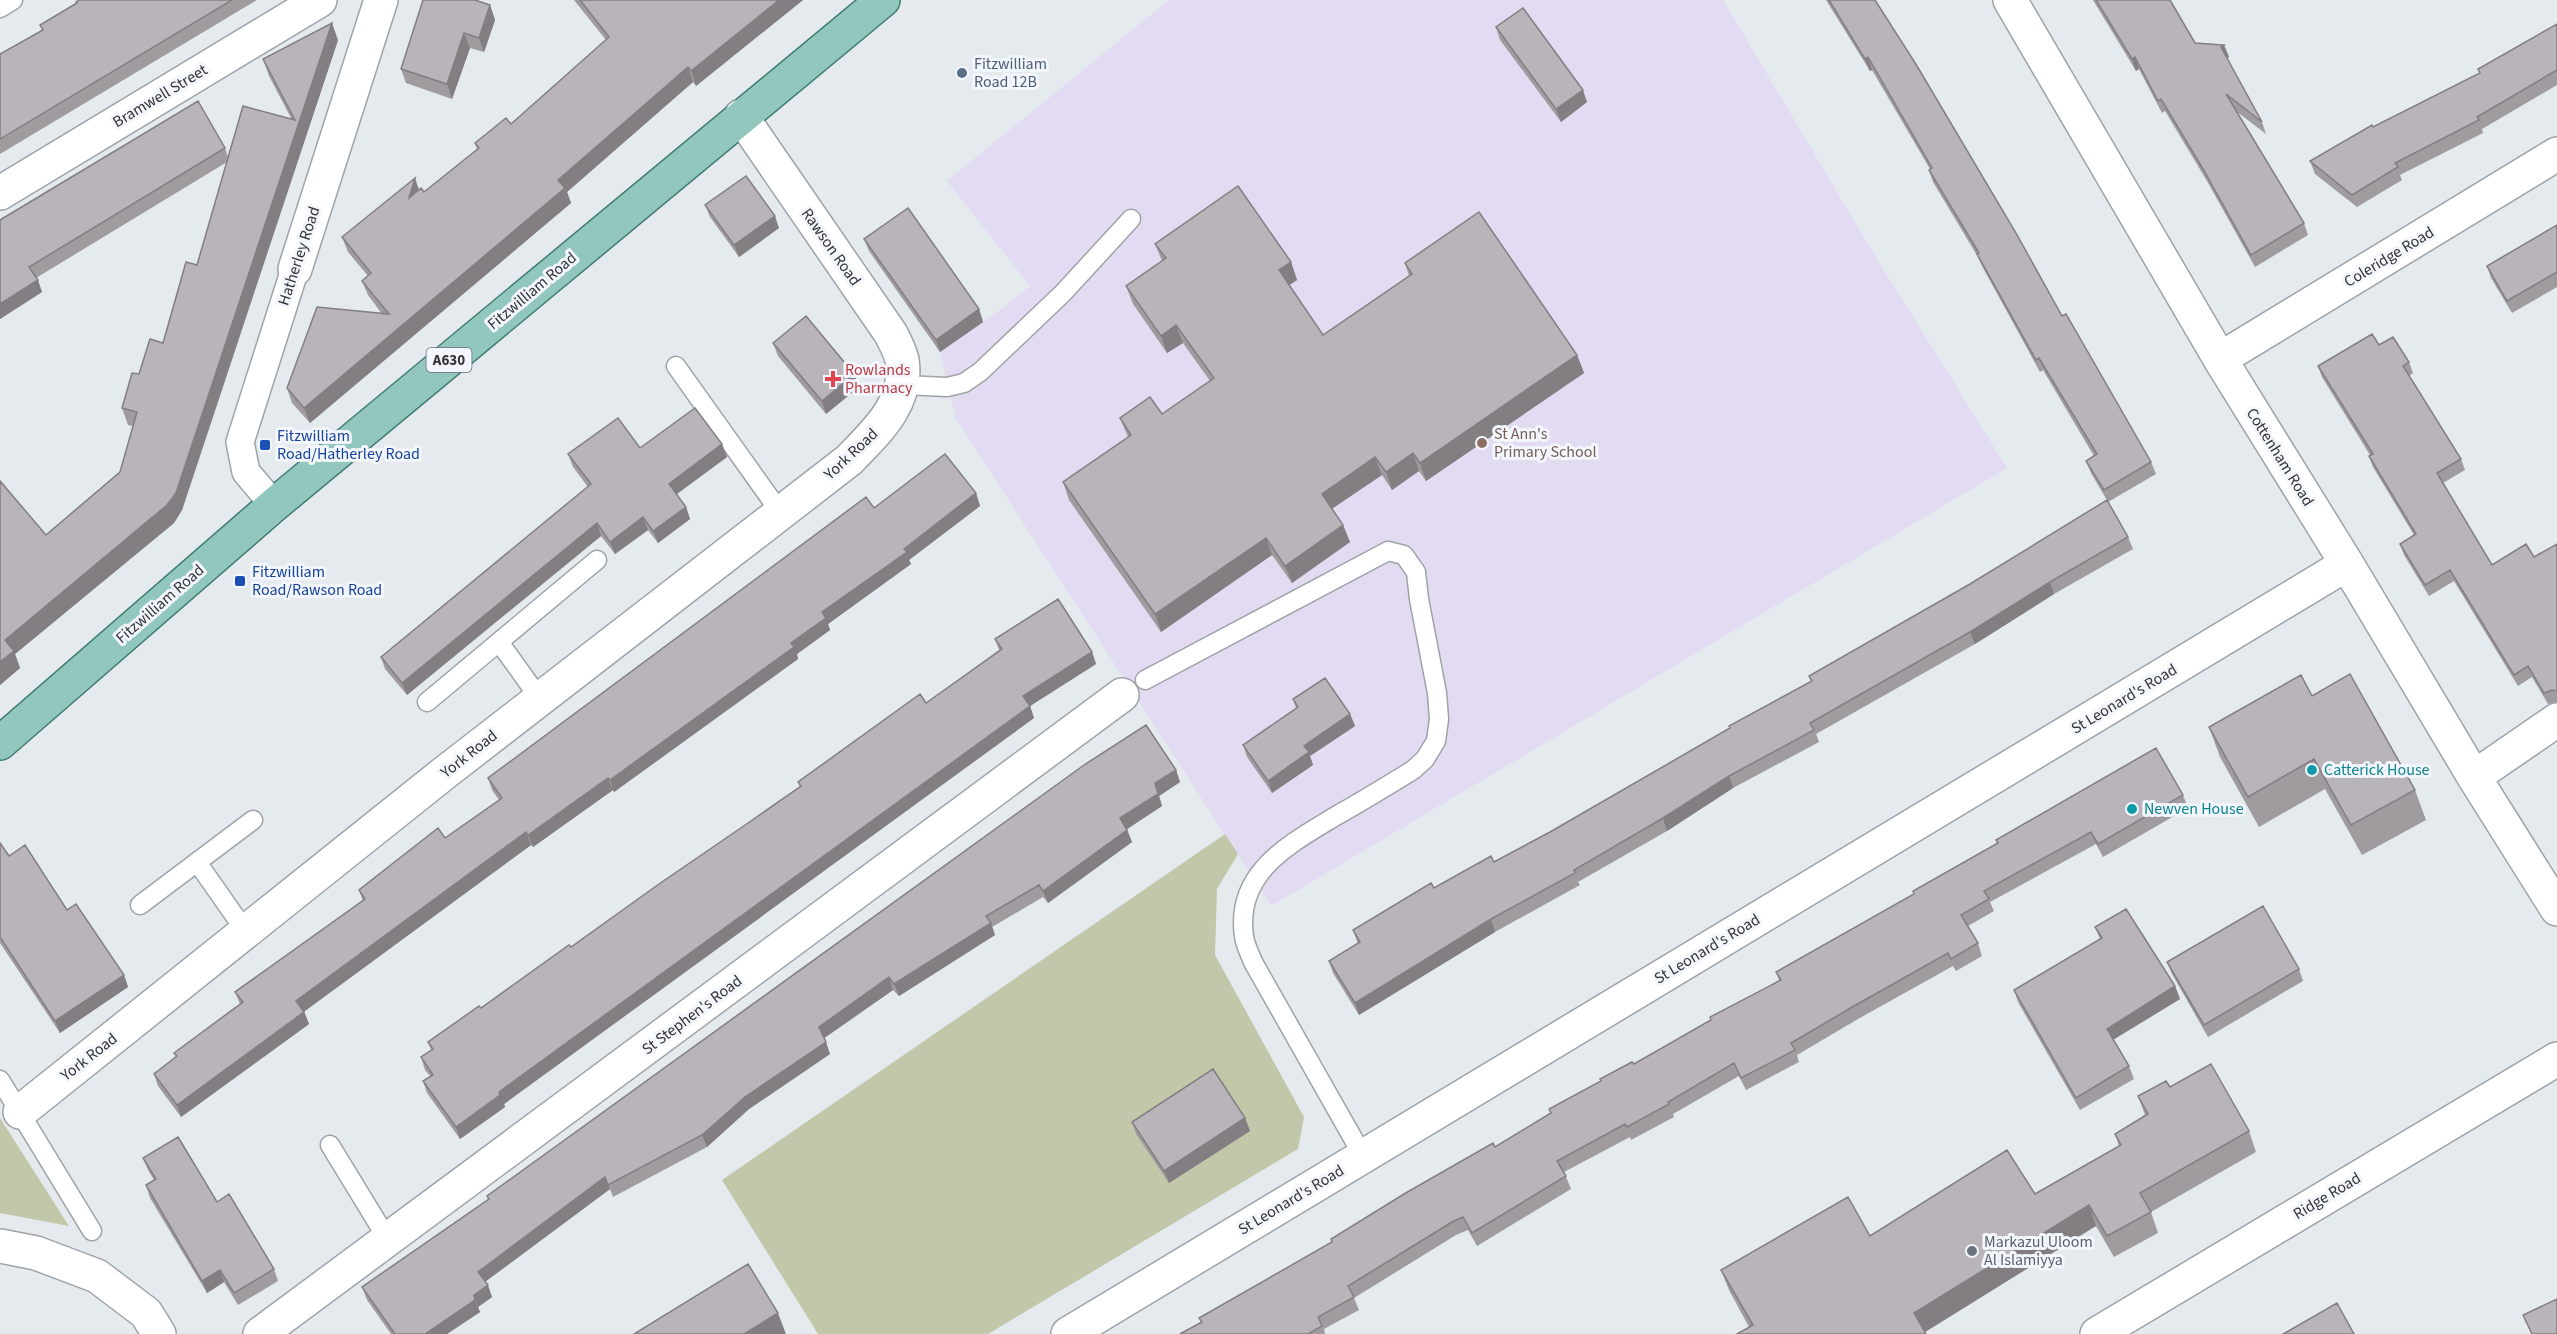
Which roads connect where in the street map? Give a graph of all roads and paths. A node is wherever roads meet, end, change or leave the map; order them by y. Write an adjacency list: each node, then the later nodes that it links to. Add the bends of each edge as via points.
1 (13, 0): 6 (lane)
2 (320, 0): 9 (street, Bramwell Street)
3 (381, 0): 11 (street, Hatherley Road)
4 (2010, 0): 12 (street, Cottenham Road)
5 (876, 2): 7 (main road, Fitzwilliam Road / A630)
6 (0, 8)
7 (741, 116): 14 (street, Rawson Road, via 891,333 902,358); 15 (main road, Fitzwilliam Road / A630)
8 (2557, 154): 12 (street, Coleridge Road)
9 (0, 193)
10 (1131, 219): 14 (lane, via 1063,293 980,372 964,383 947,387)
11 (295, 269): 15 (street, Hatherley Road, via 240,442 246,472)
12 (2220, 359): 18 (street, Cottenham Road)
13 (676, 366): 16 (lane)
14 (903, 385): 16 (street, York Road, via 889,418 849,460)
15 (274, 505): 24 (main road, Fitzwilliam Road / A630)
16 (780, 512): 21 (street, York Road)
17 (597, 560): 19 (lane)
18 (2347, 564): 25 (street, Cottenham Road); 35 (street, St Leonard's Road)
19 (499, 642): 21 (lane); 22 (lane)
20 (1134, 688): 35 (lane, via 1388,551 1404,555 1416,573 1437,693 1436,741 1413,770 1284,847 1250,890 1244,912 1244,937 1253,962); 37 (street, St Stephen's Road)
21 (540, 699): 30 (street, York Road)
22 (427, 702)
23 (2557, 720): 25 (street)
24 (6, 734)
25 (2474, 777): 29 (street, Cottenham Road)
26 (253, 820): 27 (lane)
27 (197, 862): 28 (lane); 30 (lane)
28 (140, 905)
29 (2557, 909)
30 (246, 932): 33 (street, York Road)
31 (2557, 1059): 39 (street, Ridge Road)
32 (0, 1080): 33 (lane)
33 (20, 1112): 36 (lane)
34 (330, 1145): 37 (lane)
35 (1363, 1156): 42 (street, St Leonard's Road)
36 (92, 1231)
37 (388, 1240): 41 (street, St Stephen's Road)
38 (0, 1246): 40 (street, via 36,1253 97,1276 146,1312)
39 (2099, 1333)
40 (159, 1334)
41 (260, 1334)
42 (1068, 1334)

